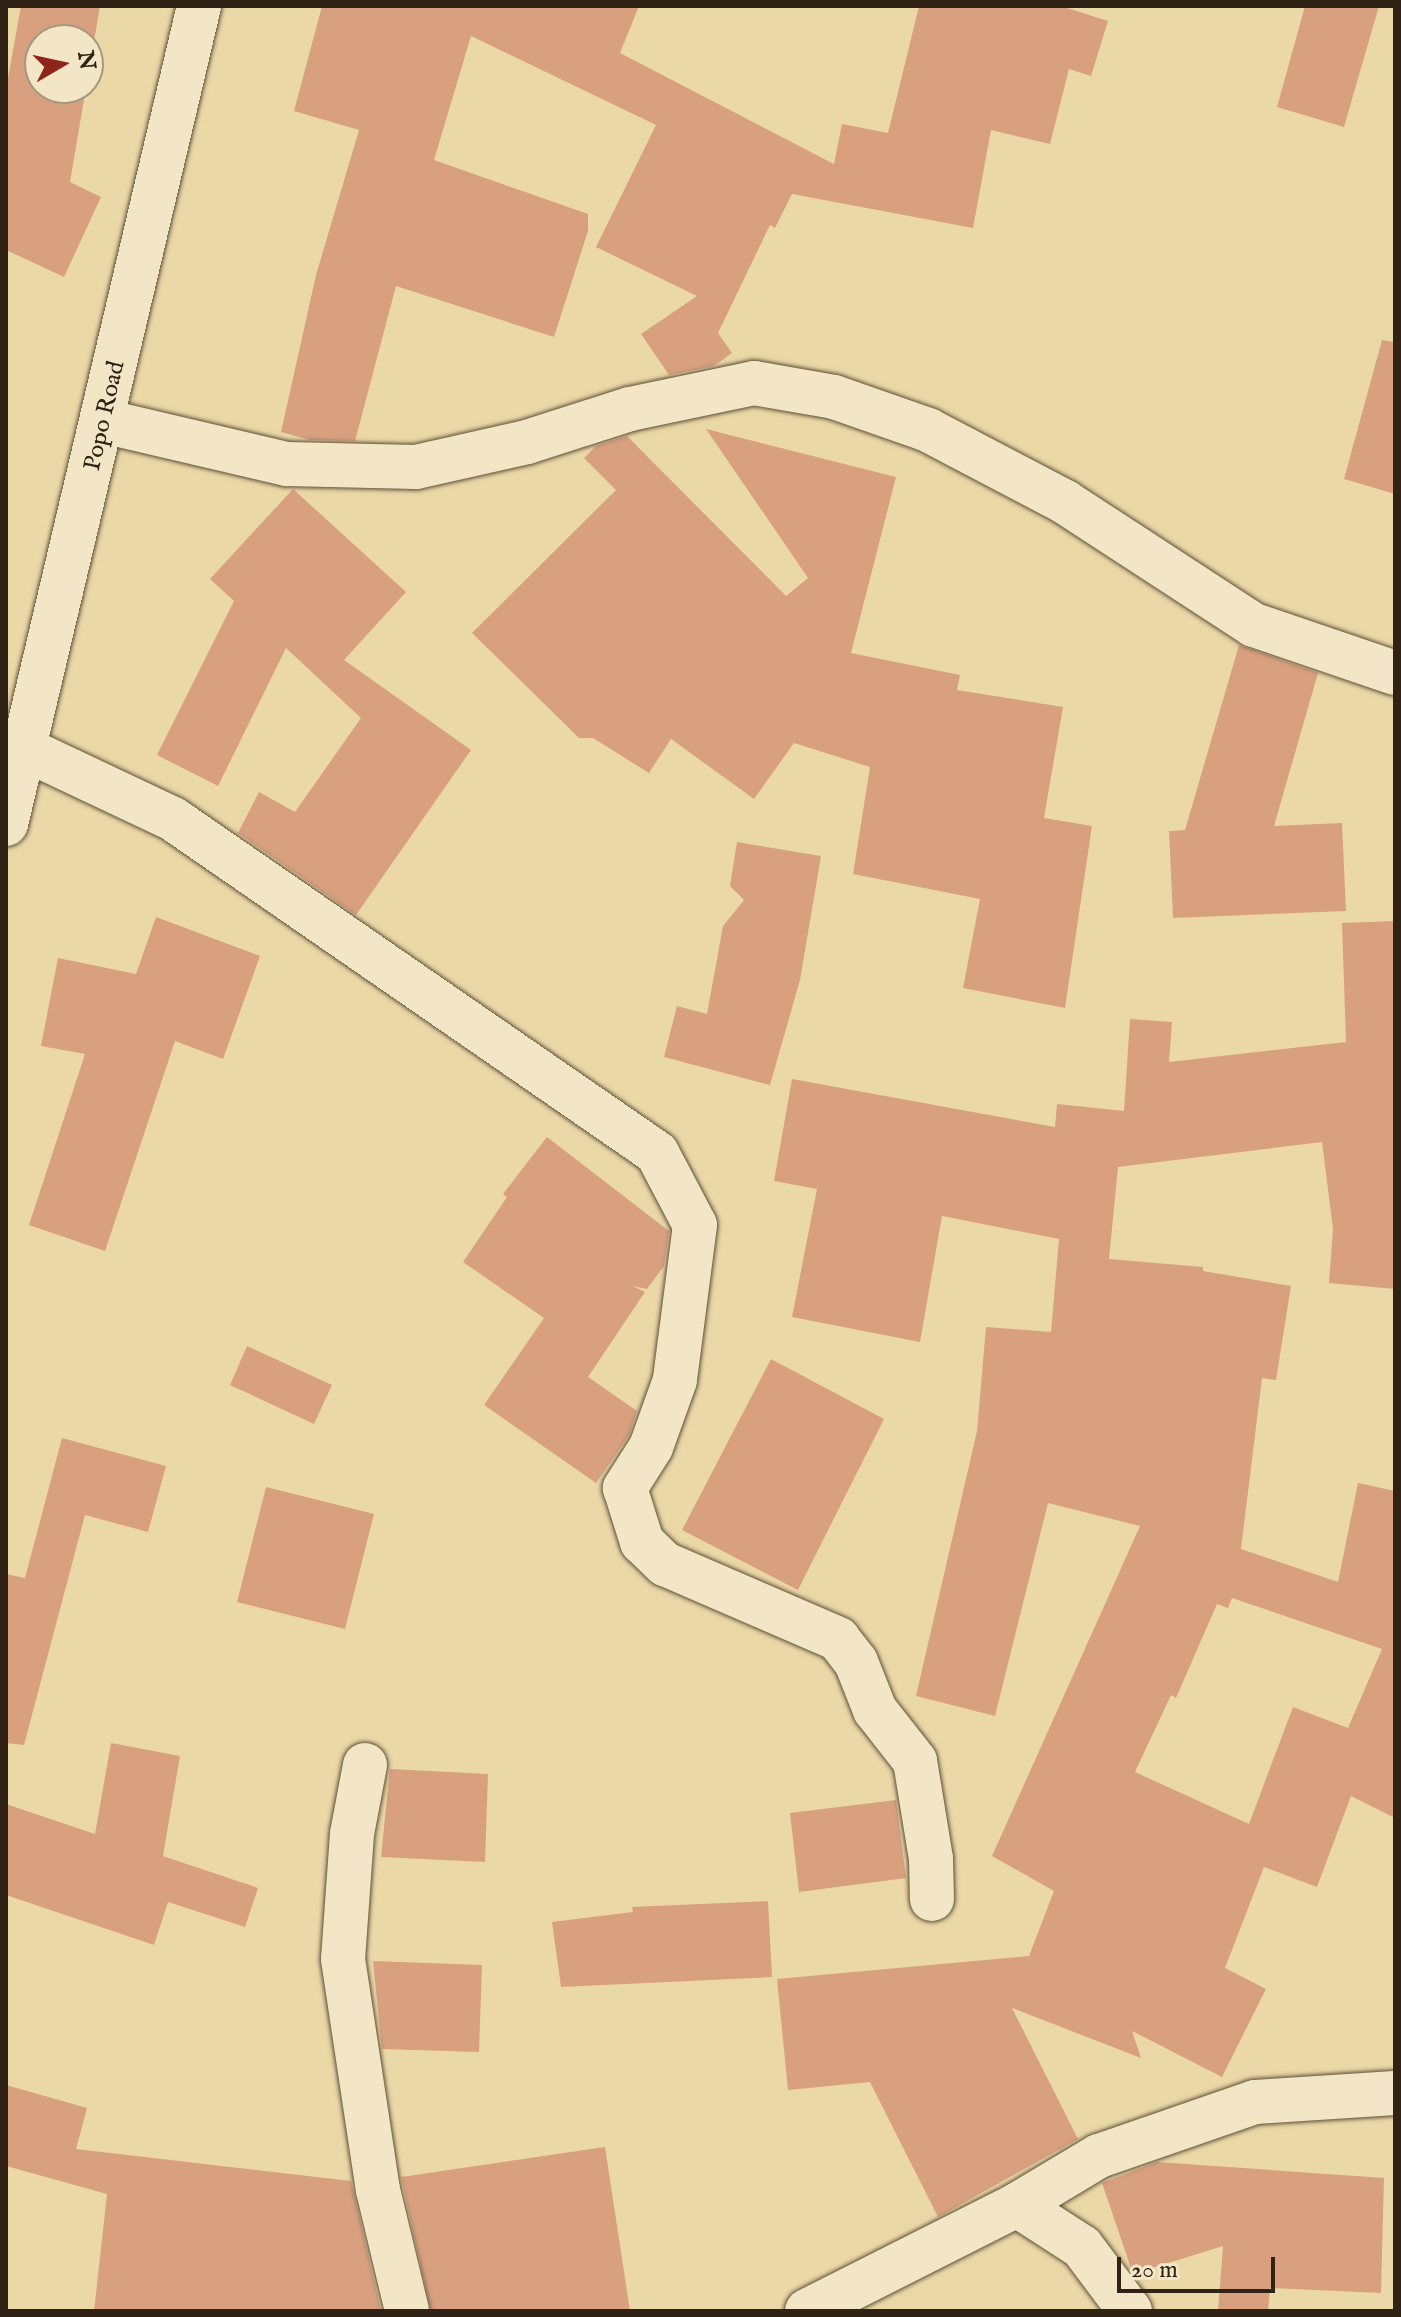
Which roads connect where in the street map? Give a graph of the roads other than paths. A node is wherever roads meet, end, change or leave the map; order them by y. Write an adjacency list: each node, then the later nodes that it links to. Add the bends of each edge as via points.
1 (199, 6): 2 (street, Popo Road)
2 (103, 421): 3 (street, via 287,464 416,467 527,442 630,409 754,383 834,397 928,430 1065,502 1254,625); 4 (street, Popo Road)
3 (1395, 673)
4 (27, 750): 5 (street, Popo Road); 7 (street, via 173,819 657,1153 695,1225 675,1380 651,1447 625,1488 642,1542 665,1564 838,1639 856,1662 875,1710 915,1761)
5 (6, 824)
6 (365, 1765): 10 (street, via 352,1834 343,1959 378,2190)
7 (932, 1899)
8 (1395, 2093): 9 (street, via 1255,2102 1099,2156)
9 (1017, 2205): 11 (street); 12 (street, via 1082,2247)
10 (407, 2311)
11 (807, 2311)
12 (1130, 2311)

